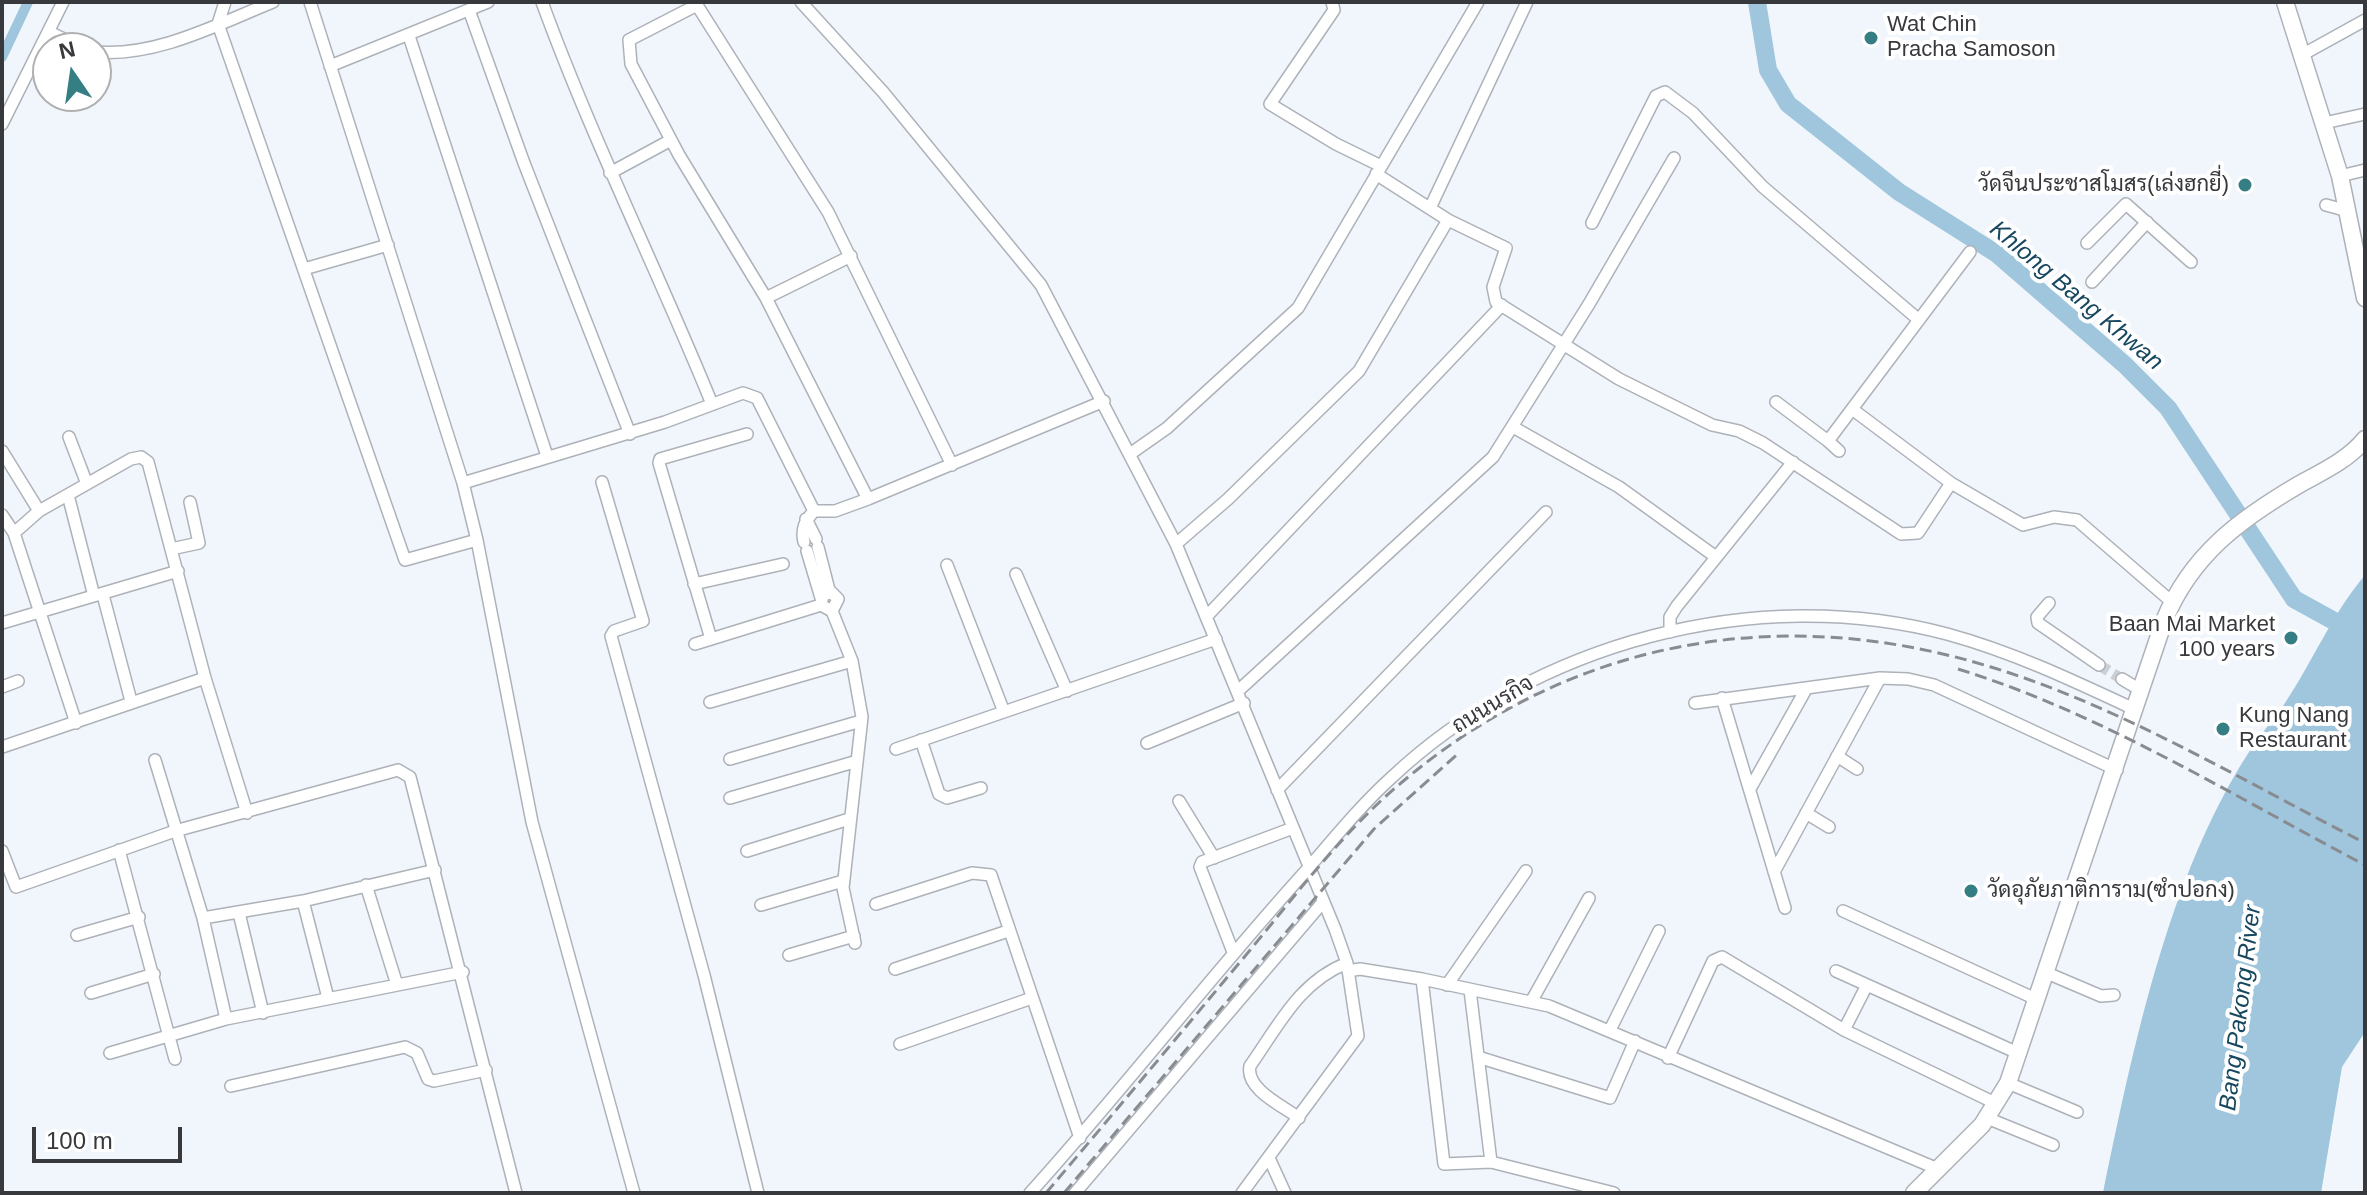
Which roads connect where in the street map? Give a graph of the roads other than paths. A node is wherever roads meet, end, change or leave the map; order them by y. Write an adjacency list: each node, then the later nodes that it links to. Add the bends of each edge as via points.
1 (63, 2): 16 (street)
2 (225, 2): 15 (street)
3 (273, 2): 15 (street)
4 (310, 2): 21 (street)
5 (488, 2): 13 (street)
6 (542, 2): 29 (street)
7 (801, 2): 50 (street, via 1016,250)
8 (1332, 2): 27 (street, via 1334,10 1270,104)
9 (1478, 2): 27 (street)
10 (1527, 2): 32 (street)
11 (2285, 2): 19 (main road)
12 (696, 3): 25 (street, via 629,40 627,46 631,64); 41 (street)
13 (469, 10): 17 (street); 55 (street)
14 (2365, 20): 19 (street)
15 (218, 24): 18 (street, via 141,49); 43 (street)
16 (49, 32)
17 (409, 36): 21 (street); 63 (street)
18 (112, 51)
19 (2300, 56): 23 (main road)
20 (32, 65): 24 (street)
21 (330, 66): 38 (street)
22 (2365, 114): 23 (street)
23 (2324, 123): 30 (main road)
24 (2, 124)
25 (671, 140): 29 (street); 45 (street)
26 (1674, 158): 49 (street)
27 (1378, 170): 32 (street); 62 (street, via 1286,323)
28 (2365, 170): 30 (street)
29 (610, 173): 52 (street)
30 (2340, 176): 33 (main road)
31 (2326, 205): 33 (street)
32 (1431, 206): 34 (street)
33 (2348, 211): 39 (main road)
34 (1448, 220): 47 (street, via 1506,248 1493,287 1494,298); 79 (street, via 1359,371)
35 (2147, 222): 37 (street, via 2125,204); 42 (street); 44 (street)
36 (1592, 223): 48 (street, via 1656,96 1665,92 1693,113 1763,187)
37 (2087, 243)
38 (388, 245): 43 (street); 67 (street)
39 (2361, 250): 46 (main road)
40 (1970, 252): 48 (street)
41 (851, 256): 45 (street); 65 (street)
42 (2191, 262)
43 (304, 269): 78 (street, via 402,557 411,560)
44 (2092, 282)
45 (766, 298): 71 (street)
46 (2365, 298)
47 (1502, 305): 49 (street); 92 (street)
48 (1919, 320): 53 (street)
49 (1562, 341): 54 (street); 64 (street, via 1619,379 1712,425 1751,436)
50 (1104, 401): 62 (street); 65 (street)
51 (1776, 402): 59 (street)
52 (712, 404): 55 (street); 76 (street, via 743,393 757,398)
53 (1852, 409): 59 (street); 68 (street)
54 (1513, 427): 81 (street, via 1619,487); 106 (street, via 1493,457)
55 (630, 434): 63 (street)
56 (747, 434): 86 (street, via 660,459)
57 (69, 437): 69 (street)
58 (2365, 439): 89 (main road, via 2338,462 2232,527 2212,545)
59 (1828, 441): 61 (street)
60 (2, 451): 73 (street)
61 (1839, 451)
62 (1130, 454): 79 (street)
63 (547, 456): 67 (street)
64 (1793, 462): 68 (street, via 1909,536 1918,533); 81 (street)
65 (952, 465): 71 (street)
66 (602, 482): 207 (street, via 643,621 611,636)
67 (463, 483): 78 (street)
68 (1951, 483): 89 (street, via 2023,525 2054,517 2077,520)
69 (87, 484): 70 (street); 80 (street, via 131,459 148,462)
70 (68, 495): 73 (street); 87 (street)
71 (868, 499): 76 (street)
72 (190, 502): 80 (street, via 199,543)
73 (39, 511): 77 (street)
74 (1546, 512): 130 (street)
75 (2, 515): 77 (street)
76 (810, 515): 88 (street)
77 (14, 533): 91 (street)
78 (477, 540): 206 (street, via 532,822)
79 (1176, 544): 92 (street)
80 (171, 549): 84 (street)
81 (1716, 557): 94 (street, via 1670,617)
82 (783, 564): 86 (street)
83 (947, 565): 115 (street)
84 (178, 571): 87 (street); 100 (street)
85 (1016, 574): 105 (street)
86 (694, 584): 95 (street)
87 (99, 596): 91 (street); 110 (street)
88 (824, 599): 95 (street); 98 (street)
89 (2172, 602): 108 (main road)
90 (2049, 603): 99 (street, via 2038,623)
91 (39, 610): 93 (street); 117 (street)
92 (1206, 617): 96 (street)
93 (2, 623)
94 (1670, 632): 114 (street, ถนนนรกิจ, via 1810,617 1943,633 2004,651); 143 (street, ถนนนรกิจ, via 1602,650 1489,704 1389,779)
95 (711, 639): 97 (street)
96 (1216, 639): 105 (street); 106 (street)
97 (695, 644)
98 (852, 661): 111 (street); 116 (street)
99 (2099, 665)
100 (205, 678): 110 (street); 133 (street)
101 (1880, 678): 107 (street); 122 (street); 127 (street, via 1934,685)
102 (2122, 679): 108 (street)
103 (18, 681): 104 (street)
104 (2, 687)
105 (1067, 691): 115 (street)
106 (1238, 691): 112 (street)
107 (1805, 691): 109 (street); 128 (street)
108 (2142, 691): 114 (main road)
109 (1722, 698): 113 (street); 128 (street)
110 (131, 701): 117 (street)
111 (710, 702)
112 (1244, 703): 119 (street); 130 (street)
113 (1695, 703)
114 (2136, 710): 127 (main road)
115 (1004, 712): 118 (street)
116 (861, 721): 123 (street); 125 (street)
117 (76, 723): 120 (street)
118 (921, 740): 121 (street); 129 (street, via 939,794 947,798)
119 (1147, 743)
120 (2, 747)
121 (896, 749)
122 (1837, 756): 126 (street); 134 (street)
123 (730, 759)
124 (155, 760): 138 (street)
125 (854, 762): 131 (street); 135 (street)
126 (1857, 769)
127 (2117, 770): 168 (main road)
128 (1751, 787): 146 (street)
129 (981, 788)
130 (1277, 790): 137 (street)
131 (730, 798)
132 (1179, 801): 142 (street)
133 (247, 813): 138 (street); 144 (street, via 385,773 405,772)
134 (1806, 813): 136 (street); 146 (street)
135 (849, 819): 141 (street); 147 (street)
136 (1829, 827)
137 (1293, 828): 142 (street); 143 (street)
138 (175, 831): 139 (street); 158 (street)
139 (119, 850): 140 (street, via 16,887); 157 (street)
140 (2, 851)
141 (747, 851)
142 (1214, 858): 162 (street, via 1200,867)
143 (1309, 867): 151 (street); 162 (street, ถนนนรกิจ)
144 (435, 870): 148 (street); 167 (street)
145 (1526, 871): 172 (street)
146 (1774, 872): 154 (street)
147 (843, 881): 153 (street); 163 (street, via 854,939)
148 (366, 885): 150 (street); 171 (street)
149 (1589, 898): 180 (street)
150 (303, 901): 156 (street); 177 (street)
151 (1323, 902): 164 (street); 209 (street)
152 (876, 904): 159 (street, via 987,872)
153 (761, 905)
154 (1785, 908)
155 (1843, 911): 179 (street)
156 (239, 913): 158 (street); 181 (street)
157 (139, 917): 161 (street); 169 (street)
158 (203, 918): 182 (street)
159 (1008, 931): 165 (street); 178 (street)
160 (1659, 931): 183 (street)
161 (77, 935)
162 (1233, 952): 199 (street, ถนนนรกิจ)
163 (789, 955)
164 (1347, 967): 170 (street); 198 (street, via 1358,1036); 198 (street, via 1323,972 1306,986 1250,1066 1258,1088)
165 (895, 969)
166 (1836, 971): 173 (street)
167 (463, 972): 171 (street); 193 (street)
168 (2047, 973): 176 (street, via 2101,996); 179 (main road)
169 (154, 974): 175 (street); 185 (street)
170 (1422, 979): 172 (street); 202 (street, via 1441,1159 1449,1165)
171 (397, 985): 177 (street)
172 (1447, 985): 174 (street)
173 (1867, 985): 184 (street); 189 (street)
174 (1470, 990): 180 (street); 190 (street)
175 (91, 993)
176 (2114, 995)
177 (328, 998): 181 (street)
178 (1032, 998): 187 (street); 199 (street)
179 (2038, 1000): 189 (main road)
180 (1531, 1002): 183 (street)
181 (263, 1013): 182 (street)
182 (226, 1019): 185 (street)
183 (1610, 1030): 186 (street)
184 (1844, 1030): 191 (street, via 1719,957); 196 (street)
185 (170, 1033): 188 (street); 192 (street)
186 (1635, 1041): 190 (street, via 1610,1098); 191 (street)
187 (900, 1044)
188 (110, 1053)
189 (2020, 1054): 194 (main road)
190 (1478, 1057): 202 (street)
191 (1668, 1058): 203 (street)
192 (175, 1059)
193 (486, 1070): 195 (street, via 434,1081 428,1079 417,1053 405,1047); 205 (street)
194 (2008, 1083): 196 (main road); 197 (street)
195 (231, 1086)
196 (1992, 1111): 200 (street); 203 (main road)
197 (2077, 1112)
198 (1299, 1118): 201 (street)
199 (1080, 1138): 208 (street, ถนนนรกิจ)
200 (2053, 1145)
201 (1269, 1158): 210 (street); 211 (street)
202 (1491, 1162): 212 (street)
203 (1938, 1169): 204 (main road)
204 (1920, 1191)
205 (516, 1193)
206 (634, 1193)
207 (758, 1193)
208 (1030, 1193)
209 (1075, 1193)
210 (1242, 1193)
211 (1285, 1193)
212 (1614, 1193)

